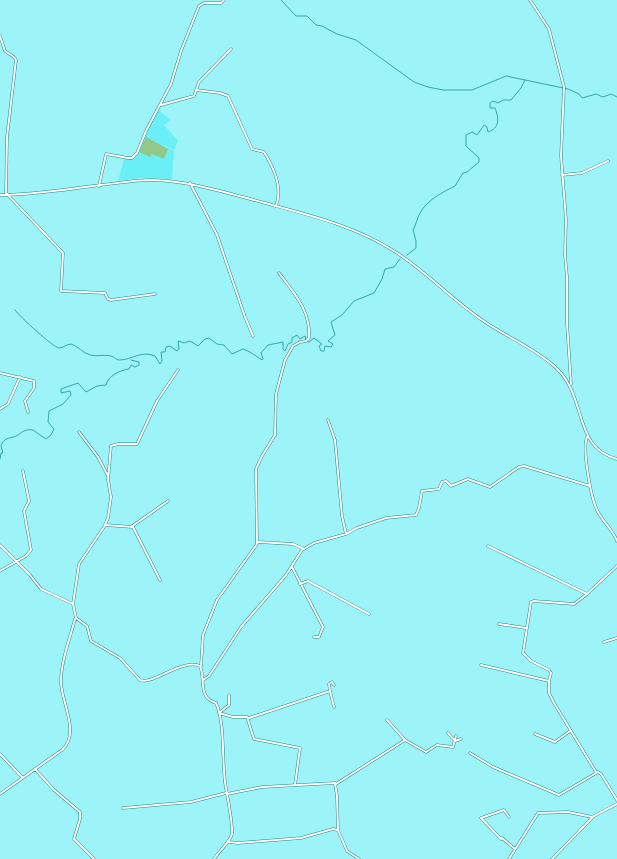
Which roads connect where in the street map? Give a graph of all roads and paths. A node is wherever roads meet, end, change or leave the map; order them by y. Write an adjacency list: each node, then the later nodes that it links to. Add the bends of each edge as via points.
1 (224, 0): 6 (street, via 221,3 202,3 199,6 181,51 175,75)
2 (530, 0): 8 (street, via 549,29 564,88)
3 (0, 36): 12 (street, via 6,51 16,60 7,137)
4 (231, 49): 5 (street, via 199,82)
5 (196, 90): 6 (street, via 196,95 190,99); 13 (street, via 228,96 252,149 264,152 274,172 279,188)
6 (161, 105): 10 (street, via 135,155 128,158 106,154)
7 (608, 160): 8 (street, via 582,173)
8 (562, 175): 20 (street, via 567,227 565,255)
9 (190, 183): 10 (street, via 138,180); 13 (street); 16 (street, via 217,235)
10 (99, 186): 12 (street)
11 (0, 195): 12 (street)
12 (8, 195): 15 (street, via 63,253 62,292 105,293 111,300)
13 (276, 206): 20 (street, via 352,229 388,247 408,260 478,317 553,364)
14 (279, 273): 35 (street, via 304,307 309,336 307,341 293,346 285,360 276,389 275,435 256,469)
15 (155, 294)
16 (253, 336)
17 (178, 370): 28 (street, via 157,401 138,444 110,446)
18 (0, 372): 19 (street)
19 (20, 377): 21 (street, via 8,404); 22 (street, via 35,384 25,401)
20 (571, 385): 25 (street)
21 (0, 409)
22 (28, 412)
23 (328, 420): 33 (street, via 335,440)
24 (79, 432): 28 (street, via 98,457)
25 (587, 437): 26 (street, via 598,450); 29 (street)
26 (617, 459)
27 (23, 471): 39 (street, via 29,501 24,511 31,550)
28 (108, 477): 31 (street, via 111,497)
29 (590, 486): 33 (street, via 524,466 490,487 468,479 451,486 446,481 442,482 438,489 422,490 416,515 386,518); 34 (street, via 596,509)
30 (168, 501): 32 (street)
31 (105, 525): 32 (street); 46 (street, via 79,564)
32 (131, 527): 43 (street)
33 (346, 534): 38 (street, via 314,543)
34 (617, 541)
35 (258, 542): 38 (street, via 293,544); 55 (street, via 215,605 203,635)
36 (0, 545): 39 (street)
37 (488, 546): 45 (street)
38 (304, 549): 41 (street)
39 (16, 562): 42 (street); 46 (street, via 44,591)
40 (617, 566): 45 (street)
41 (292, 567): 44 (street); 56 (street, via 256,608 209,676)
42 (0, 572)
43 (160, 580)
44 (300, 584): 47 (street, via 308,581); 51 (street, via 323,627 319,637)
45 (587, 594): 50 (street, via 574,604 531,601)
46 (74, 604): 48 (street)
47 (369, 614)
48 (76, 618): 55 (street, via 87,626 92,642 120,658 143,682 184,666 197,664); 74 (street, via 62,675 62,693 70,731 68,742 62,750)
49 (499, 624): 50 (street)
50 (526, 628): 57 (street, via 523,654 549,670)
51 (314, 636)
52 (617, 638): 53 (street)
53 (604, 642)
54 (481, 666): 57 (street)
55 (201, 667): 56 (street)
56 (203, 680): 62 (street, via 205,695 216,703)
57 (549, 681): 65 (street, via 551,698)
58 (334, 685): 59 (street, via 332,682 329,684)
59 (330, 691): 61 (street); 63 (street)
60 (229, 695): 62 (street, via 229,705)
61 (334, 706)
62 (219, 713): 63 (street); 80 (street)
63 (249, 718): 78 (street, via 254,739 300,748)
64 (387, 720): 70 (street)
65 (570, 731): 67 (street, via 555,742); 75 (street)
66 (448, 733): 71 (street)
67 (535, 734)
68 (456, 736): 71 (street)
69 (461, 739): 71 (street)
70 (405, 740): 71 (street, via 426,752 437,745 453,747); 77 (street)
71 (455, 741)
72 (0, 754): 76 (street)
73 (470, 754): 75 (street, via 493,767 559,795)
74 (35, 769): 76 (street); 89 (street, via 54,790 80,812 81,818 74,838)
75 (596, 772): 81 (street, via 601,774)
76 (22, 777): 79 (street)
77 (336, 784): 78 (street); 86 (street)
78 (295, 785): 80 (street, via 262,787)
79 (0, 794)
80 (227, 794): 83 (street, via 191,802); 87 (street, via 232,834)
81 (617, 800)
82 (617, 804): 85 (street)
83 (123, 808)
84 (509, 817): 88 (street, via 504,810 481,818 501,839)
85 (593, 817): 88 (street, via 568,812 538,813); 93 (street)
86 (338, 830): 87 (street, via 329,829 286,840); 91 (street, via 347,851)
87 (229, 842): 90 (street, via 219,850)
88 (515, 849): 92 (street)
89 (94, 859)
90 (214, 859)
91 (359, 859)
92 (509, 859)
93 (552, 859)

